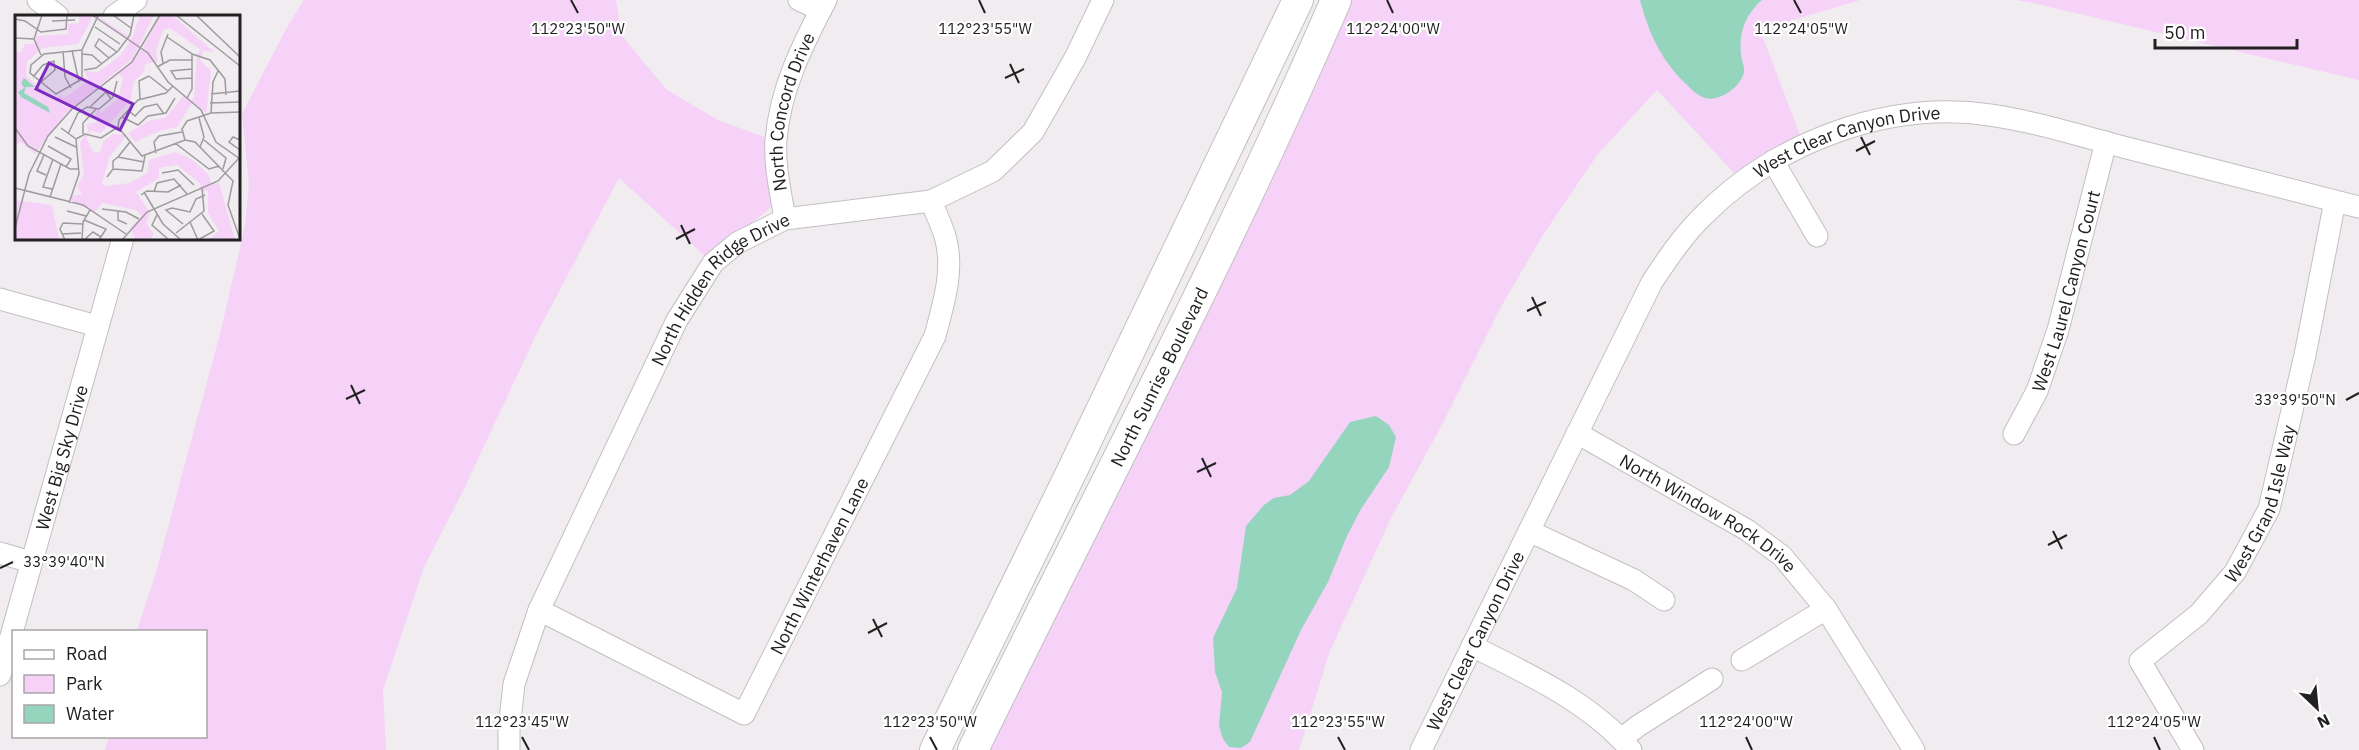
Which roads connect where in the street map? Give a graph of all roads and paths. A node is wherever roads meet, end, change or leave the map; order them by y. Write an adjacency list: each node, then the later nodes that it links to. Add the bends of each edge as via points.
1 (38, 0): 8 (street)
2 (136, 0): 9 (street)
3 (799, 0): 7 (street, North Concord Drive)
4 (1103, 0): 12 (street, North Hidden Ridge Drive, via 1033,132 993,171)
5 (1298, 0): 37 (street, North Sunrise Boulevard)
6 (1336, 0): 38 (street, North Sunrise Boulevard, via 1270,150)
7 (823, 5): 15 (street, North Concord Drive, via 800,50 781,104 776,142)
8 (57, 15)
9 (115, 15)
10 (2106, 142): 11 (street, West Clear Canyon Drive, via 1989,115 1934,112 1850,126); 13 (street, West Clear Canyon Drive); 21 (street, West Laurel Canyon Court, via 2058,330 2037,391)
11 (1773, 161): 16 (street); 20 (street, West Clear Canyon Drive, via 1747,178 1682,238 1652,282)
12 (931, 201): 15 (street, North Hidden Ridge Drive); 27 (street, North Winterhaven Lane, via 946,241 948,270 935,336 744,714)
13 (2335, 201): 14 (street, West Clear Canyon Drive); 40 (street, West Grand Isle Way, via 2269,509 2235,572 2199,614 2140,662)
14 (2359, 207)
15 (785, 219): 27 (street, North Hidden Ridge Drive, via 737,243 713,263 677,320)
16 (1817, 236)
17 (122, 240): 19 (street, West Big Sky Drive)
18 (0, 299): 19 (street)
19 (97, 326): 24 (street, West Big Sky Drive)
20 (1576, 433): 22 (street, West Clear Canyon Drive); 26 (street, North Window Rock Drive, via 1747,530 1782,556)
21 (2014, 434)
22 (1529, 531): 25 (street, West Clear Canyon Drive, via 1634,580); 30 (street, West Clear Canyon Drive)
23 (0, 553): 24 (street)
24 (31, 562): 28 (street, West Big Sky Drive)
25 (1664, 600)
26 (1826, 609): 31 (street); 35 (street, North Window Rock Drive)
27 (539, 610): 36 (street, North Hidden Ridge Drive, via 514,684)
28 (12, 630)
29 (12, 631): 32 (street, West Big Sky Drive)
30 (1472, 646): 34 (street, via 1540,680 1598,718); 39 (street, West Clear Canyon Drive)
31 (1742, 660)
32 (0, 675)
33 (1712, 679): 34 (street, via 1638,726)
34 (1626, 744)
35 (1906, 747)
36 (509, 750)
37 (935, 750)
38 (973, 750)
39 (1420, 750)
40 (2193, 750)

